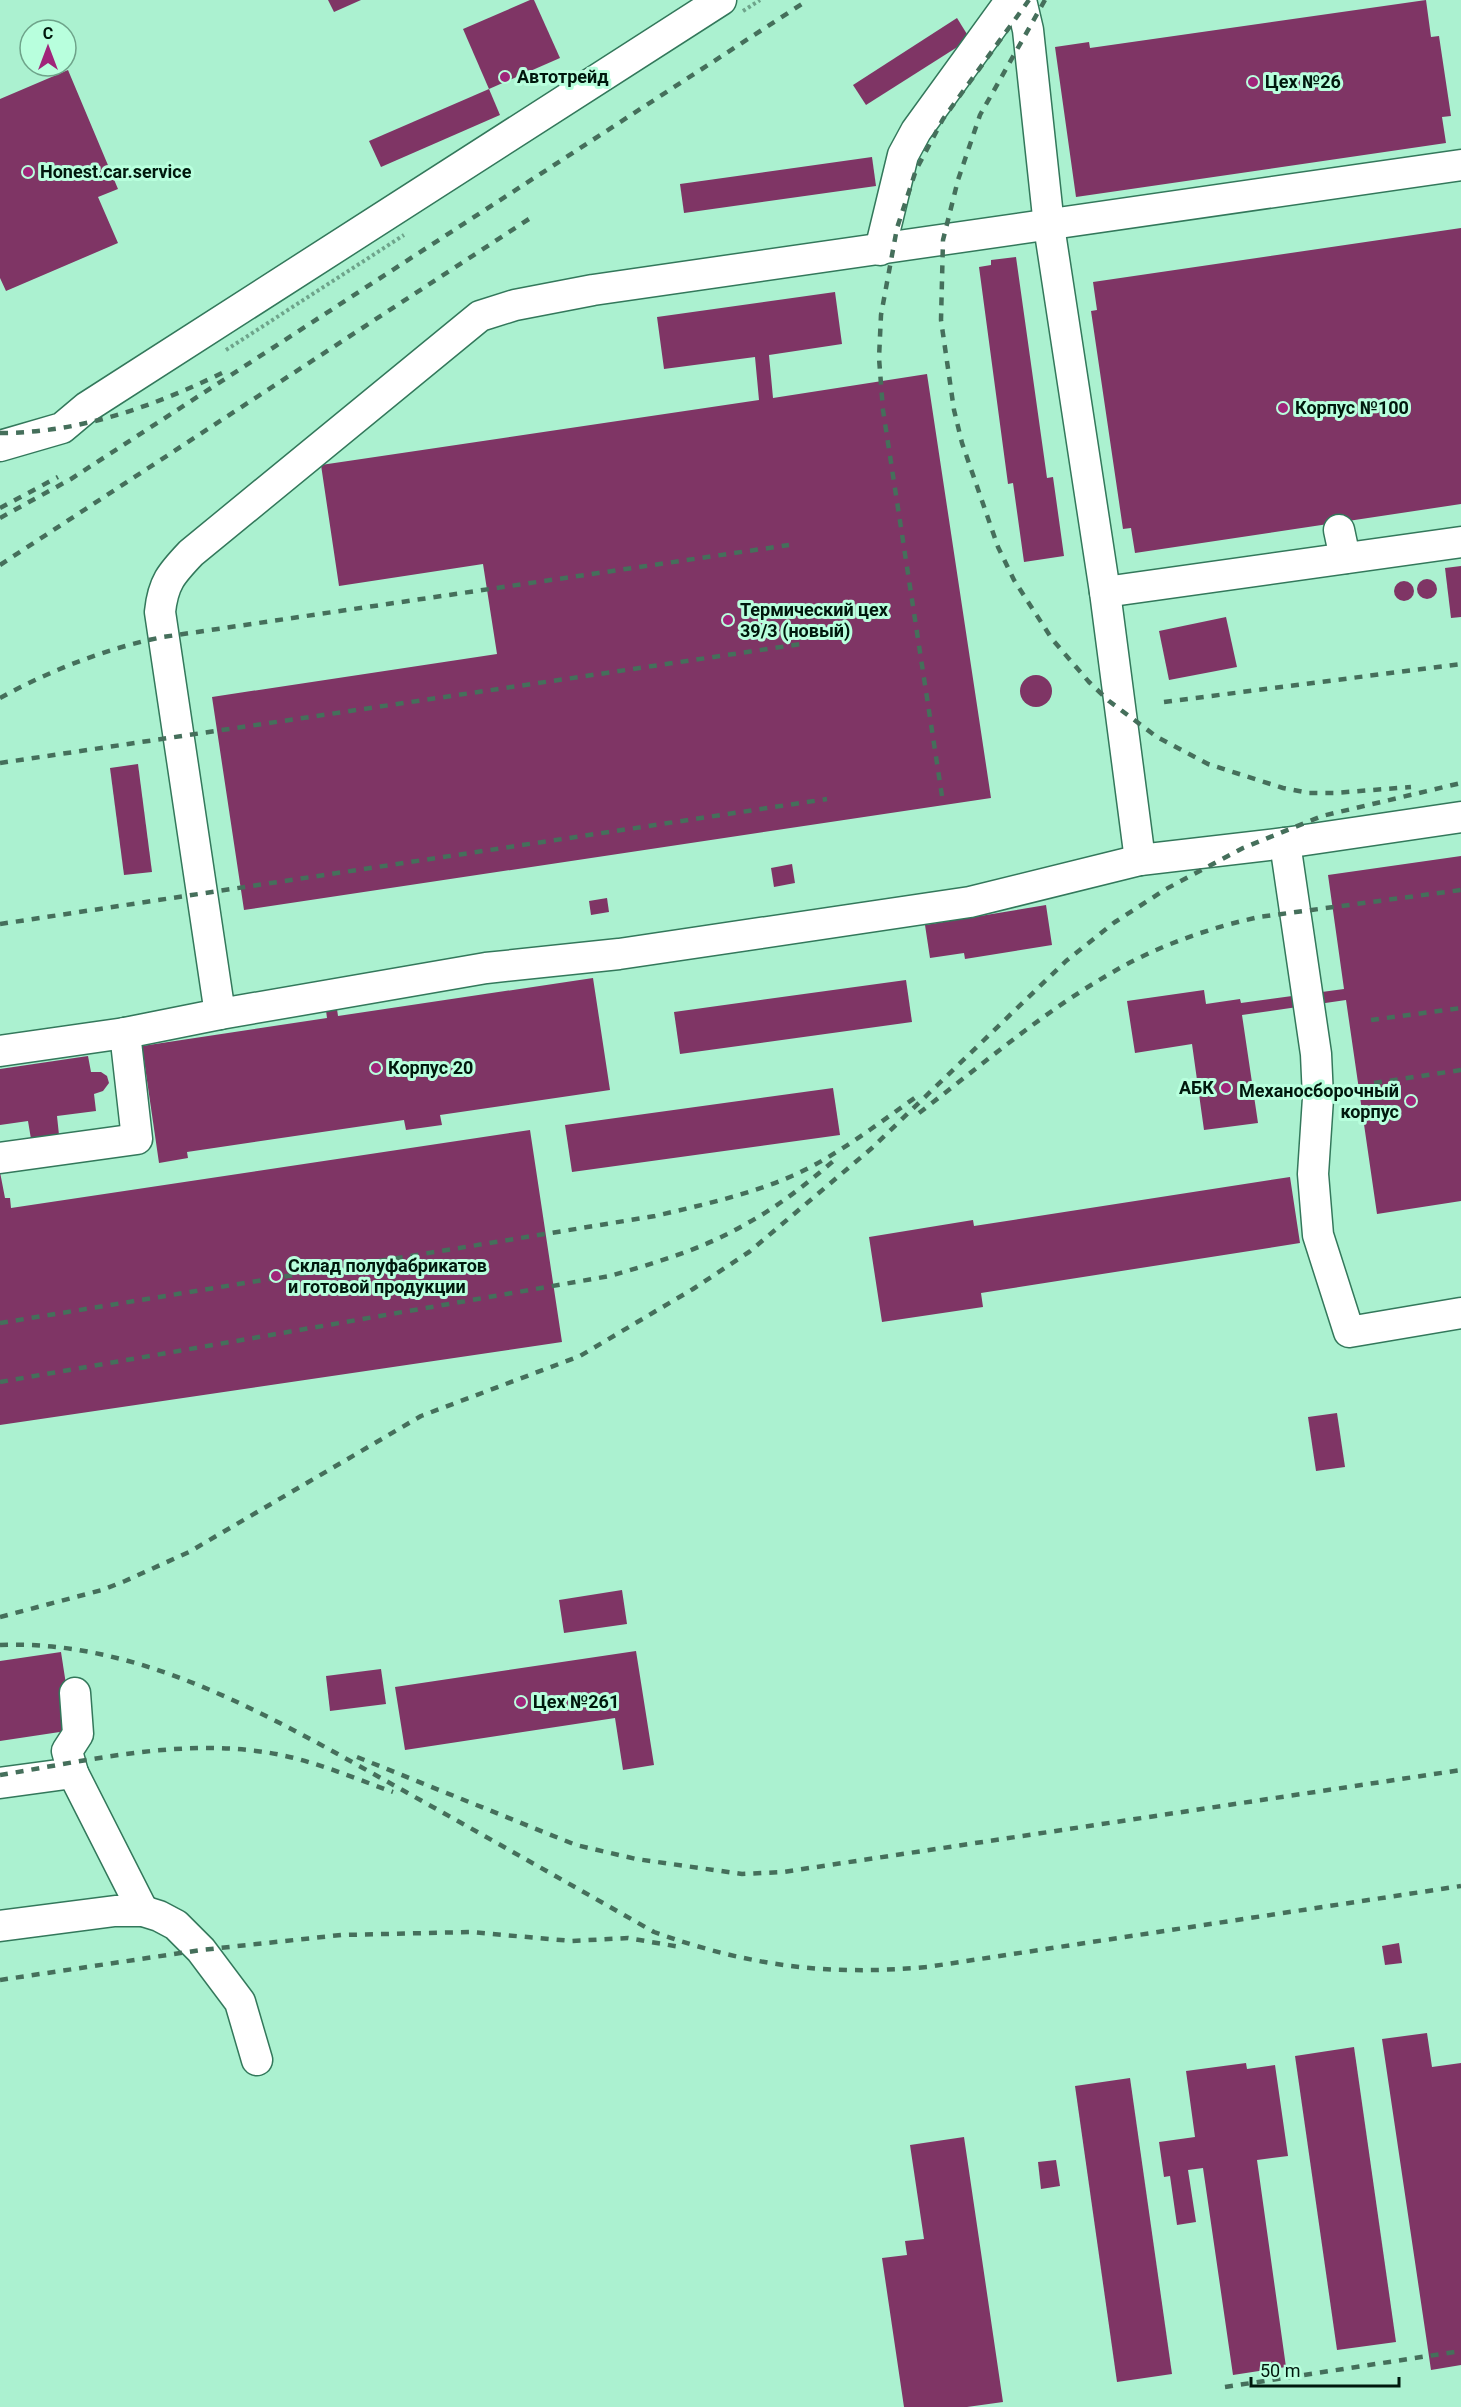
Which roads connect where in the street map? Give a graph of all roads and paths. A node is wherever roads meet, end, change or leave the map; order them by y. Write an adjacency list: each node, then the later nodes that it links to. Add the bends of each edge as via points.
1 (721, 0): 7 (lane, via 87,407 62,428)
2 (1011, 0): 6 (lane, via 916,131 903,155)
3 (1021, 0): 5 (lane, via 1028,30)
4 (1461, 165): 5 (lane)
5 (1049, 226): 6 (lane); 9 (lane)
6 (880, 250): 13 (lane, via 593,290 480,316 171,573 162,592 160,612)
7 (0, 446)
8 (1461, 542): 9 (lane, via 1342,544)
9 (1105, 592): 12 (lane)
10 (1461, 817): 11 (lane)
11 (1285, 843): 12 (lane); 17 (lane, via 1316,1054 1318,1098 1313,1174 1318,1235 1349,1332)
12 (1140, 860): 13 (lane, via 970,902 620,954 486,968)
13 (220, 1014): 14 (lane)
14 (125, 1033): 15 (lane); 16 (lane, via 137,1139)
15 (0, 1051)
16 (0, 1158)
17 (1461, 1313)
18 (75, 1693): 19 (lane, via 78,1734 67,1750)
19 (74, 1773): 20 (lane); 21 (lane)
20 (0, 1784)
21 (143, 1911): 22 (lane, via 95,1913); 23 (lane, via 176,1925 213,1965 240,2002)
22 (0, 1926)
23 (257, 2060)

